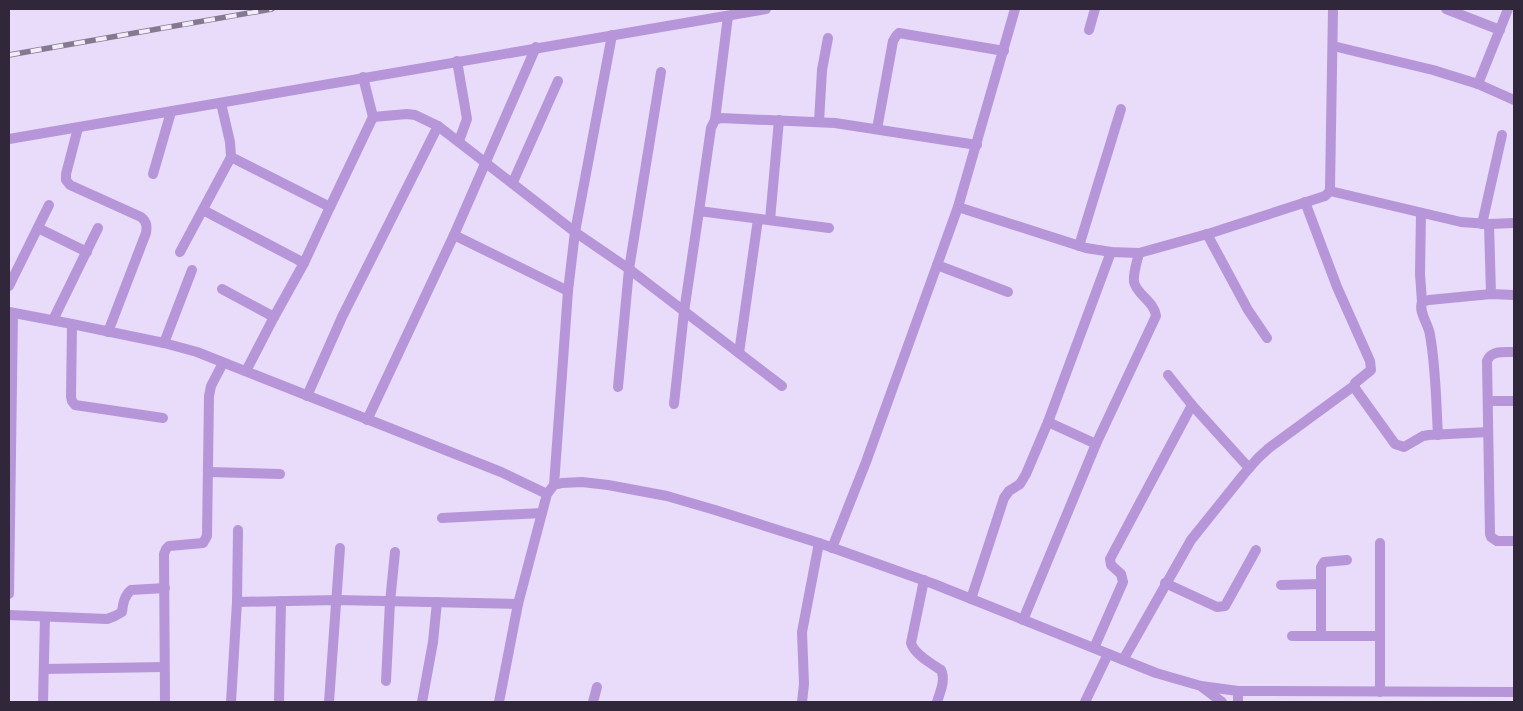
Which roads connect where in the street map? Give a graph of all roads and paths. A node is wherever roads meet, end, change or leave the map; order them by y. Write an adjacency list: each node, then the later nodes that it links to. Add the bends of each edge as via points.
1 (766, 9): 7 (street)
2 (1015, 9): 14 (street)
3 (1095, 9): 8 (street)
4 (1333, 9): 12 (street)
5 (1446, 9): 9 (street)
6 (1508, 9): 9 (street)
7 (728, 16): 10 (street); 25 (street)
8 (1089, 30)
9 (1500, 30): 19 (street)
10 (612, 35): 13 (street); 54 (street)
11 (828, 38): 27 (street, via 822,70)
12 (1333, 46): 19 (street); 39 (street)
13 (536, 47): 15 (street); 36 (street)
14 (1004, 51): 30 (street, via 899,34 893,41); 34 (street)
15 (457, 61): 17 (street); 33 (street, via 466,119)
16 (661, 72): 64 (street)
17 (363, 77): 21 (street); 24 (street)
18 (558, 81): 38 (street)
19 (1478, 84): 20 (street)
20 (1514, 100)
21 (221, 103): 23 (street); 35 (street)
22 (1121, 109): 57 (street)
23 (171, 112): 29 (street); 37 (street)
24 (373, 117): 28 (street, via 416,115); 42 (street)
25 (715, 120): 26 (street); 45 (street, via 711,128)
26 (779, 120): 27 (street); 48 (street)
27 (819, 122): 30 (street)
28 (438, 126): 33 (street); 89 (street, via 342,317)
29 (78, 128): 32 (street); 78 (street, via 66,180 70,185 141,217 147,227)
30 (877, 130): 34 (street)
31 (1502, 135): 50 (street)
32 (9, 139)
33 (459, 141): 36 (street)
34 (977, 145): 43 (street)
35 (231, 157): 42 (street); 44 (street)
36 (486, 163): 38 (street); 56 (street)
37 (153, 174)
38 (513, 182): 54 (street)
39 (1330, 191): 40 (street, via 1325,196); 46 (street)
40 (1305, 202): 55 (street); 86 (street, via 1337,287 1370,361 1371,370)
41 (49, 205): 51 (street)
42 (330, 207): 62 (street)
43 (958, 207): 57 (street); 63 (street)
44 (203, 210): 59 (street); 62 (street)
45 (699, 211): 47 (street); 73 (street)
46 (1421, 213): 50 (street, via 1468,224); 72 (street)
47 (758, 219): 48 (street); 82 (street)
48 (770, 220): 53 (street)
49 (1514, 223): 50 (street)
50 (1485, 224): 70 (street)
51 (38, 228): 58 (street); 66 (street)
52 (98, 228): 58 (street)
53 (830, 228)
54 (575, 232): 64 (street); 68 (street)
55 (1207, 234): 61 (street); 79 (street)
56 (454, 235): 68 (street); 95 (street)
57 (1079, 246): 60 (street)
58 (87, 252): 76 (street)
59 (180, 252)
60 (1111, 252): 61 (street); 97 (street)
61 (1139, 253): 100 (street, via 1135,284 1154,307 1156,316)
62 (304, 263): 75 (street)
63 (937, 265): 69 (street); 113 (street)
64 (629, 269): 73 (street); 87 (street)
65 (192, 270): 80 (street)
66 (9, 286)
67 (222, 289): 75 (street)
68 (568, 290): 104 (street)
69 (1008, 292)
70 (1491, 294): 71 (street); 72 (street)
71 (1514, 295)
72 (1422, 302): 99 (street, via 1421,312 1431,340)
73 (684, 312): 82 (street); 92 (street)
74 (11, 313): 76 (street); 96 (street)
75 (274, 317): 84 (street)
76 (53, 320): 77 (street)
77 (72, 324): 78 (street); 94 (street, via 72,397 75,405)
78 (108, 332): 80 (street)
79 (1267, 338)
80 (164, 343): 83 (street)
81 (1514, 352): 90 (street, via 1494,353 1488,358)
82 (738, 353): 88 (street)
83 (223, 363): 84 (street); 102 (street, via 209,396)
84 (246, 371): 89 (street)
85 (1168, 375): 93 (street)
86 (1354, 385): 99 (street, via 1398,447 1408,446 1423,436); 101 (street, via 1269,448)
87 (618, 386)
88 (782, 386)
89 (308, 396): 95 (street)
90 (1488, 401): 91 (street); 98 (street)
91 (1514, 401)
92 (674, 404)
93 (1192, 405): 101 (street); 136 (street, via 1110,559 1123,582)
94 (163, 418)
95 (367, 420): 105 (street, via 501,472)
96 (10, 422): 122 (street)
97 (1048, 422): 100 (street); 123 (street, via 1026,474 1004,498)
98 (1488, 432): 99 (street); 109 (street, via 1490,534 1497,541)
99 (1438, 435)
100 (1096, 444): 132 (street)
101 (1248, 468): 118 (street, via 1191,540)
102 (208, 472): 103 (street); 121 (street, via 206,540 200,544 174,544 166,549)
103 (280, 474)
104 (554, 485): 105 (street); 110 (street, via 582,482 667,496)
105 (547, 494): 106 (street)
106 (542, 513): 107 (street); 129 (street)
107 (442, 518)
108 (238, 530): 126 (street)
109 (1514, 541)
110 (820, 543): 113 (street); 155 (street, via 802,632)
111 (1380, 543): 135 (street)
112 (340, 548): 124 (street)
113 (832, 548): 117 (street)
114 (1256, 550): 118 (street, via 1225,606 1217,607)
115 (395, 552): 127 (street)
116 (1347, 560): 119 (street, via 1324,562)
117 (924, 580): 123 (street); 156 (street, via 911,643 916,652 943,674)
118 (1165, 583): 138 (street)
119 (1321, 584): 120 (street); 134 (street)
120 (1281, 585)
121 (166, 588): 131 (street, via 131,590 127,593 122,612 107,619); 139 (street)
122 (9, 594)
123 (971, 599): 132 (street)
124 (336, 600): 125 (street); 127 (street); 151 (street)
125 (281, 601): 126 (street); 150 (street)
126 (237, 602): 149 (street)
127 (390, 602): 128 (street); 141 (street)
128 (437, 602): 129 (street); 152 (street)
129 (518, 604): 153 (street)
130 (9, 616): 131 (street)
131 (45, 617): 140 (street)
132 (1023, 620): 136 (street)
133 (1292, 636): 134 (street)
134 (1321, 636): 135 (street)
135 (1380, 636): 145 (street)
136 (1094, 648): 137 (street)
137 (1108, 654): 138 (street); 157 (street)
138 (1122, 660): 142 (street)
139 (164, 667): 140 (street); 148 (street)
140 (44, 669): 147 (street)
141 (386, 681)
142 (1201, 686): 144 (street); 158 (street)
143 (597, 688): 154 (street)
144 (1238, 691): 145 (street); 159 (street)
145 (1380, 692): 146 (street)
146 (1514, 692)
147 (43, 702)
148 (165, 702)
149 (232, 702)
150 (279, 702)
151 (329, 702)
152 (422, 702)
153 (499, 702)
154 (593, 702)
155 (802, 702)
156 (937, 702)
157 (1085, 702)
158 (1222, 702)
159 (1238, 702)

